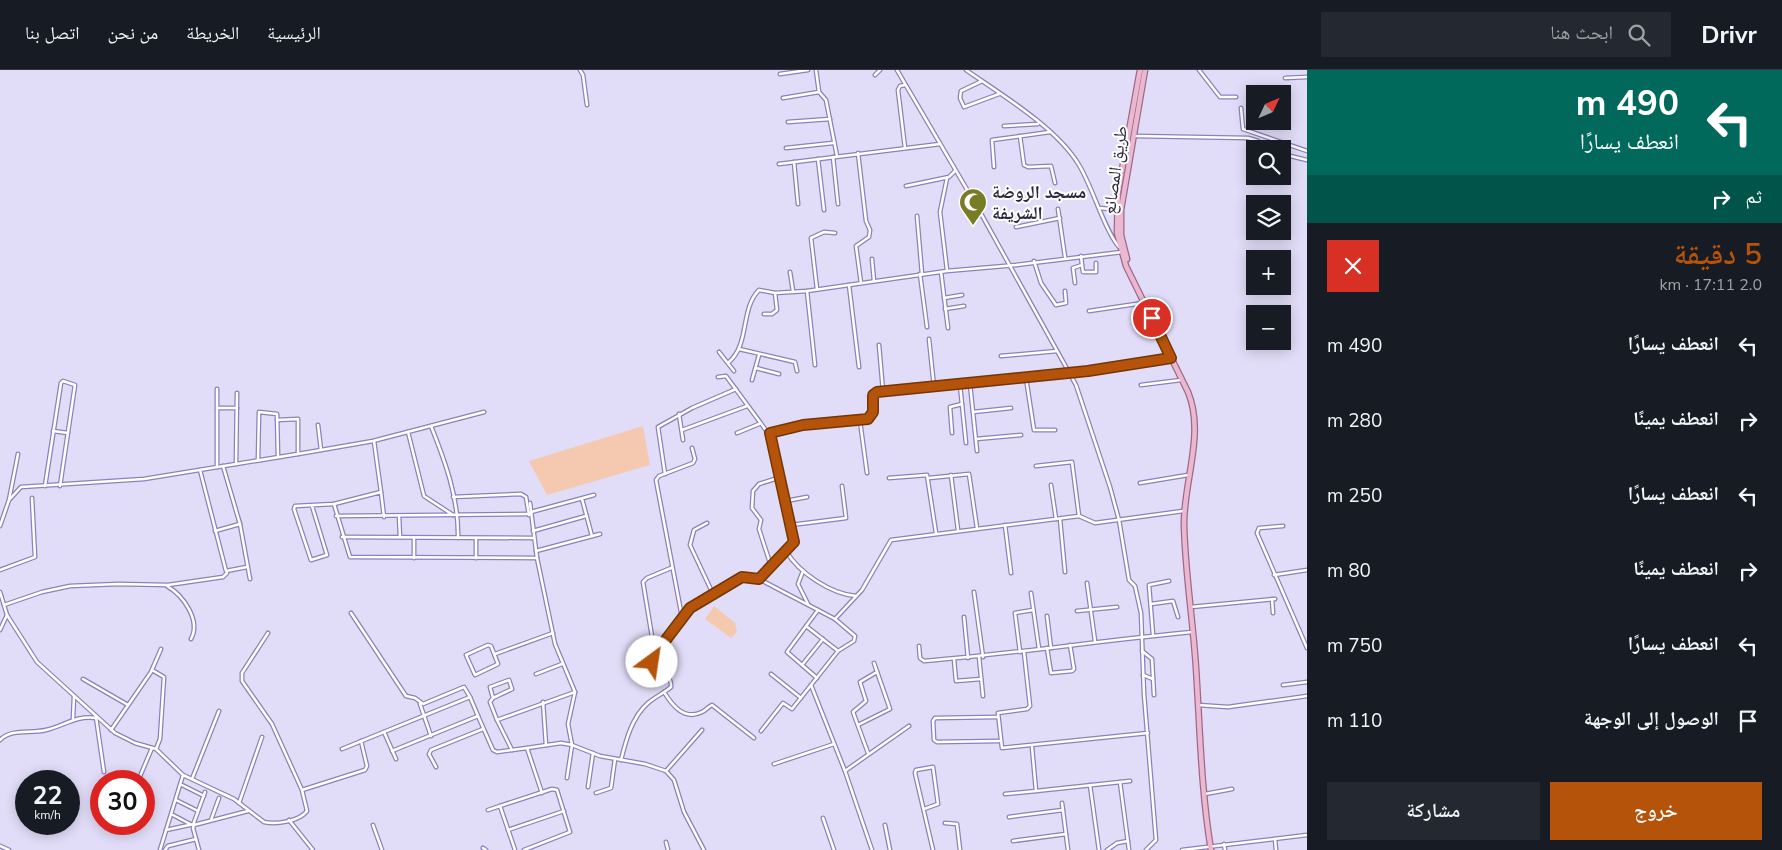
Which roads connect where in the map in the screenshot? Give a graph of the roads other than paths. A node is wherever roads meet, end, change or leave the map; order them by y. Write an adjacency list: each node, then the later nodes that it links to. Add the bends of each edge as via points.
1 (580, 70): 20 (street)
2 (808, 70): 10 (street)
3 (816, 70): 16 (street)
4 (880, 70): 11 (street)
5 (897, 70): 15 (street)
6 (966, 70): 14 (street)
7 (1140, 70): 53 (main road, طريق المصانع)
8 (1145, 70): 28 (main road, طريق المصانع)
9 (1199, 70): 19 (street, via 1220,97)
10 (780, 74)
11 (874, 75)
12 (1307, 77): 13 (street)
13 (1285, 78)
14 (982, 81): 17 (street); 17 (street, via 961,91 964,107)
15 (905, 85): 31 (street); 33 (street, via 898,88)
16 (819, 92): 18 (street); 22 (street, via 826,100)
17 (999, 94): 24 (street)
18 (783, 98)
19 (1236, 98)
20 (588, 105)
21 (1240, 108): 34 (street, via 1242,129)
22 (830, 119): 23 (street); 30 (street)
23 (788, 122)
24 (1040, 124): 25 (street); 26 (street)
25 (1004, 126)
26 (1050, 132): 27 (street); 50 (street, via 1075,158)
27 (1020, 136): 43 (street, via 992,140); 46 (street, via 1024,165 1051,166)
28 (1133, 136): 29 (street); 53 (main road, طريق المصانع)
29 (1254, 140)
30 (833, 143): 32 (street); 37 (street)
31 (940, 144): 33 (street); 44 (street)
32 (786, 148)
33 (905, 148): 35 (street)
34 (1307, 150)
35 (858, 154): 37 (street); 72 (street, via 870,233 856,246)
36 (832, 156): 37 (street); 39 (street); 49 (street)
37 (837, 156)
38 (1291, 156): 40 (street)
39 (818, 159): 41 (street); 52 (street)
40 (1307, 160)
41 (794, 162): 42 (street); 48 (street)
42 (778, 164)
43 (994, 167)
44 (955, 171): 45 (street); 65 (street)
45 (947, 178): 47 (street); 66 (street, via 940,212)
46 (1055, 184)
47 (906, 186)
48 (798, 204)
49 (838, 204)
50 (1100, 208): 53 (street); 58 (street)
51 (1058, 209): 55 (street)
52 (824, 210)
53 (1119, 210): 58 (main road, via 1117,233); 69 (main road, طريق المصانع)
54 (917, 216): 70 (street)
55 (1060, 218): 56 (street); 60 (street)
56 (1016, 227)
57 (835, 233): 75 (street, via 824,232 811,238)
58 (1121, 250): 59 (street); 69 (main road)
59 (1081, 256): 60 (street); 64 (street)
60 (1065, 257): 62 (street)
61 (872, 259): 71 (street)
62 (1034, 262): 65 (street); 78 (street, via 1041,283 1056,305 1066,303)
63 (1096, 263): 64 (street, via 1096,272 1084,273)
64 (1082, 265): 73 (street, via 1073,268)
65 (1010, 266): 66 (street); 92 (street)
66 (947, 271): 68 (street)
67 (790, 272): 76 (street)
68 (941, 272): 70 (street); 81 (street)
69 (1130, 273): 82 (main road)
70 (921, 274): 71 (street); 87 (street)
71 (874, 281): 72 (street)
72 (861, 283): 74 (street)
73 (1075, 283)
74 (849, 285): 75 (street); 99 (street)
75 (817, 289): 77 (street)
76 (793, 291): 77 (street); 79 (street)
77 (807, 291): 98 (street)
78 (1065, 291)
79 (775, 293): 86 (street, via 777,310); 91 (street, via 756,292)
80 (962, 295): 81 (street)
81 (944, 298): 84 (street)
82 (1145, 303): 85 (street); 96 (main road)
83 (964, 306): 84 (street)
84 (946, 309): 88 (street)
85 (1089, 310)
86 (764, 314)
87 (927, 327)
88 (948, 328)
89 (929, 339): 112 (street)
90 (879, 346): 115 (street)
91 (739, 349): 94 (street); 97 (street)
92 (1057, 351): 95 (street); 103 (street)
93 (719, 352): 97 (street)
94 (759, 355): 100 (street); 102 (street, via 794,362)
95 (1001, 356)
96 (1171, 358): 103 (street); 108 (main road)
97 (729, 362): 101 (street)
98 (815, 365)
99 (859, 367)
100 (756, 368): 104 (street); 107 (street)
101 (734, 371)
102 (797, 371)
103 (1069, 373): 106 (street); 188 (street, via 1076,385)
104 (779, 374)
105 (718, 377): 114 (street, via 726,375)
106 (1026, 378): 109 (street); 131 (street, via 1034,430)
107 (752, 380)
108 (1182, 380): 111 (street); 158 (main road, via 1192,402 1195,420)
109 (970, 384): 110 (street); 123 (street)
110 (960, 385): 112 (street); 117 (street)
111 (1141, 385)
112 (934, 387): 115 (street)
113 (217, 389): 119 (street)
114 (736, 390): 118 (street); 124 (street)
115 (883, 392): 126 (street, via 873,395 870,418)
116 (236, 393): 120 (street)
117 (962, 404): 137 (street, via 950,407); 142 (street)
118 (747, 406): 128 (street); 130 (street)
119 (217, 408): 120 (street); 153 (street)
120 (236, 408): 150 (street)
121 (1011, 408): 123 (street)
122 (484, 412): 129 (street)
123 (974, 412): 139 (street)
124 (679, 414): 130 (street); 156 (street, via 658,428)
125 (277, 420): 147 (street, via 298,420); 148 (street); 149 (street, via 276,412 258,413)
126 (860, 421): 136 (street, via 803,425); 155 (street)
127 (318, 424): 144 (street)
128 (759, 424): 135 (street); 136 (street)
129 (431, 426): 133 (street); 169 (street)
130 (682, 430): 140 (street)
131 (1055, 430)
132 (53, 431): 134 (street); 134 (street, via 63,381 75,385); 164 (street)
133 (408, 432): 141 (street); 182 (street, via 424,496)
134 (68, 433): 165 (street)
135 (737, 433)
136 (770, 433): 159 (street)
137 (952, 433)
138 (1021, 435): 139 (street)
139 (976, 439): 145 (street)
140 (683, 440)
141 (374, 441): 144 (street); 167 (street)
142 (966, 443)
143 (692, 448): 156 (street, via 693,463)
144 (321, 450): 147 (street)
145 (978, 451)
146 (18, 454): 173 (street)
147 (298, 454): 148 (street)
148 (278, 457): 149 (street)
149 (258, 460): 150 (street)
150 (236, 464): 151 (street)
151 (223, 466): 153 (street); 190 (street)
152 (1036, 466): 184 (street, via 1072,462)
153 (217, 467): 154 (street)
154 (200, 470): 165 (street, via 144,479); 197 (street)
155 (867, 473)
156 (664, 474): 215 (street, via 656,480)
157 (951, 475): 161 (street); 195 (street, via 970,475); 196 (street)
158 (1188, 475): 162 (street); 178 (main road)
159 (781, 477): 174 (street); 213 (street, via 759,484 753,491 752,509 761,520 759,529)
160 (889, 478): 161 (street, via 925,474)
161 (929, 478): 199 (street)
162 (1140, 483)
163 (1051, 485): 187 (street)
164 (46, 486): 165 (street); 173 (street, via 20,488)
165 (60, 486)
166 (842, 486): 191 (street, via 845,518)
167 (381, 492): 176 (street); 185 (street)
168 (594, 495): 172 (street)
169 (454, 497): 179 (street, via 521,494 526,497); 182 (street)
170 (807, 497): 174 (street)
171 (32, 498): 216 (street, via 35,557)
172 (581, 498): 179 (street); 183 (street)
173 (9, 500): 193 (street)
174 (786, 501): 191 (street)
175 (530, 503): 179 (street)
176 (334, 504): 177 (street); 180 (street)
177 (312, 506): 177 (street, via 295,506 294,509 312,560 327,555)
178 (1184, 511): 188 (street); 237 (main road)
179 (530, 514): 182 (street); 198 (street)
180 (336, 516): 185 (street); 202 (street)
181 (399, 516): 182 (street); 185 (street); 203 (street)
182 (456, 516): 205 (street)
183 (586, 516): 198 (street); 201 (street)
184 (1079, 516): 186 (street); 188 (street, via 1095,523)
185 (384, 517)
186 (1060, 518): 187 (street); 220 (street)
187 (1056, 519): 192 (street)
188 (1119, 520): 256 (street, via 1129,580 1135,586 1141,611)
189 (707, 523): 231 (street, via 694,530 690,545)
190 (240, 524): 197 (street); 214 (street)
191 (792, 525): 208 (street, via 795,541)
192 (1005, 525): 195 (street); 221 (street)
193 (0, 526)
194 (1283, 526): 222 (street, via 1256,531)
195 (977, 528): 196 (street)
196 (958, 530): 199 (street)
197 (215, 531): 219 (street)
198 (533, 531): 207 (street)
199 (936, 533): 232 (street, via 890,541)
200 (600, 534): 201 (street)
201 (592, 536): 209 (street)
202 (342, 537): 203 (street); 210 (street, via 350,557)
203 (400, 537): 204 (street)
204 (414, 538): 205 (street); 210 (street)
205 (458, 538): 206 (street)
206 (476, 538): 207 (street); 211 (street)
207 (534, 538): 209 (street)
208 (786, 551): 213 (street); 218 (street)
209 (536, 552): 212 (street)
210 (414, 558): 211 (street)
211 (476, 558): 212 (street)
212 (537, 558): 254 (street)
213 (771, 566): 224 (street)
214 (248, 567): 219 (street); 223 (street)
215 (671, 568): 248 (street); 272 (street, via 643,582)
216 (0, 570)
217 (1307, 570): 222 (street)
218 (803, 571): 232 (street, via 843,595); 233 (street, via 798,584)
219 (227, 572): 227 (street, via 223,576 186,584)
220 (1066, 572)
221 (1010, 573)
222 (1274, 575): 265 (street)
223 (250, 579)
224 (759, 579): 231 (street, via 742,577); 233 (street)
225 (1169, 581): 234 (street, via 1149,584)
226 (1088, 583): 238 (street)
227 (166, 585): 235 (street, via 70,586); 258 (street, via 178,595 194,621)
228 (0, 592): 235 (street)
229 (974, 592): 273 (street)
230 (1031, 593): 240 (street)
231 (712, 594): 248 (street, via 690,608)
232 (857, 596): 249 (street)
233 (808, 604): 239 (street)
234 (1151, 604): 247 (street, via 1172,600); 255 (street)
235 (4, 606): 244 (street)
236 (1117, 607): 238 (street)
237 (1191, 607): 243 (street, via 1274,599); 252 (main road)
238 (1091, 609): 241 (street); 259 (street)
239 (818, 610): 249 (street); 250 (street)
240 (1033, 610): 266 (street); 269 (street, via 1015,613)
241 (1078, 611)
242 (351, 613): 301 (street, via 404,693)
243 (1273, 613)
244 (7, 615): 251 (street); 294 (street, via 34,658)
245 (1047, 616): 264 (street)
246 (964, 617): 274 (street)
247 (1178, 617)
248 (682, 618): 272 (street)
249 (835, 619): 267 (street, via 855,637 853,642)
250 (806, 626): 257 (street); 278 (street, via 787,652)
251 (0, 630)
252 (1193, 632): 255 (street); 303 (main road)
253 (268, 633): 354 (street, via 242,674 242,680 272,724)
254 (553, 634): 271 (street); 277 (street)
255 (1153, 635): 256 (street)
256 (1141, 637): 259 (street); 268 (street)
257 (823, 639): 267 (street); 278 (street)
258 (191, 640)
259 (1096, 642): 261 (street)
260 (919, 646): 275 (street, via 922,661)
261 (1070, 646): 263 (street, via 1074,669 1051,673); 264 (street)
262 (161, 648): 279 (street)
263 (1047, 648): 264 (street); 266 (street)
264 (1051, 648)
265 (1307, 648)
266 (1039, 649): 270 (street)
267 (838, 651): 284 (street)
268 (1142, 651): 283 (street); 286 (street, via 1152,659)
269 (1020, 652): 270 (street); 273 (street)
270 (1024, 652): 307 (street, via 1030,707 1000,712)
271 (496, 654): 271 (street, via 498,665 476,675 466,656 488,644)
272 (655, 654): 292 (street, via 653,663 672,682)
273 (981, 657): 274 (street); 287 (street)
274 (968, 658): 275 (street)
275 (954, 659): 287 (street, via 955,680)
276 (874, 663): 280 (street)
277 (562, 664): 281 (street); 291 (street)
278 (801, 665): 284 (street)
279 (152, 670): 302 (street); 329 (street, via 164,677 160,739)
280 (877, 672): 311 (street, via 859,683 866,701 853,710); 311 (street, via 890,709)
281 (536, 674)
282 (771, 674): 299 (street)
283 (1144, 676): 286 (street); 318 (street)
284 (817, 678): 289 (street)
285 (83, 679): 302 (street)
286 (1153, 679): 293 (street)
287 (981, 680): 295 (street)
288 (1307, 682): 290 (street)
289 (811, 685): 299 (street); 325 (street)
290 (1283, 686)
291 (575, 692): 300 (street); 326 (street, via 568,724)
292 (664, 692): 321 (street, via 682,712 698,713 712,705); 338 (street, via 646,705 635,721)
293 (1154, 694)
294 (74, 695): 308 (street); 309 (street)
295 (983, 696)
296 (1307, 696): 303 (street, via 1228,707)
297 (470, 697): 301 (street, via 464,687); 305 (street); 306 (street)
298 (493, 698): 298 (street, via 490,688 509,680 512,689); 310 (street, via 490,702)
299 (801, 698): 316 (street, via 792,709 782,704)
300 (543, 702): 310 (street); 327 (street)
301 (420, 704): 305 (street)
302 (128, 705): 313 (street)
303 (1198, 705): 360 (main road)
304 (219, 711): 347 (street)
305 (423, 716): 317 (street); 319 (street)
306 (478, 716): 314 (street); 319 (street)
307 (998, 717): 324 (street); 324 (street, via 935,718 934,740)
308 (96, 718): 309 (street); 313 (street); 341 (street)
309 (73, 719): 322 (street, via 47,730 8,734)
310 (497, 720): 332 (street)
311 (858, 725): 334 (street)
312 (909, 726): 334 (street)
313 (111, 730): 329 (street, via 135,743)
314 (483, 730): 332 (street, via 493,750); 340 (street, via 431,750 429,754)
315 (702, 730): 343 (street)
316 (761, 731)
317 (384, 732): 323 (street); 333 (street)
318 (1148, 733): 328 (street); 414 (street, via 1156,840)
319 (431, 736): 333 (street)
320 (262, 737): 364 (street)
321 (754, 738)
322 (0, 740)
323 (360, 741): 331 (street); 354 (street, via 367,766 365,770)
324 (1000, 741): 328 (street, via 1003,749)
325 (834, 744): 339 (street); 344 (street)
326 (572, 745): 327 (street); 335 (street); 346 (street)
327 (546, 746): 330 (street)
328 (1032, 747): 355 (street)
329 (154, 748): 342 (street); 345 (street)
330 (526, 748): 332 (street); 357 (street)
331 (342, 749)
332 (512, 750)
333 (392, 751): 336 (street)
334 (868, 753): 344 (street)
335 (593, 754): 337 (street); 352 (street)
336 (396, 759)
337 (615, 759): 338 (street); 358 (street, via 611,788)
338 (621, 760): 343 (street)
339 (774, 764)
340 (436, 767)
341 (104, 770)
342 (143, 770)
343 (666, 771): 404 (street, via 674,780 684,812)
344 (845, 771): 406 (street)
345 (183, 774): 347 (street); 382 (street)
346 (567, 778)
347 (192, 779): 364 (street)
348 (1130, 781): 349 (street)
349 (1120, 782): 351 (street); 389 (street)
350 (182, 785): 361 (street)
351 (1090, 785): 355 (street); 411 (street)
352 (588, 787)
353 (1232, 788): 360 (street)
354 (302, 790): 377 (street, via 307,811)
355 (1036, 791): 359 (street)
356 (206, 792): 361 (street)
357 (542, 793): 366 (street); 372 (street, via 556,789)
358 (596, 793)
359 (1005, 794)
360 (1204, 794): 394 (main road)
361 (204, 796): 370 (street)
362 (219, 798): 376 (street)
363 (176, 800): 370 (street)
364 (239, 803): 371 (street)
365 (1062, 803): 369 (street)
366 (500, 806): 368 (street); 383 (street)
367 (924, 809): 367 (street, via 915,772 932,768 938,804); 408 (street)
368 (488, 810)
369 (1063, 810): 374 (street); 384 (street)
370 (198, 811): 379 (street)
371 (248, 811): 376 (street); 377 (street, via 264,822)
372 (564, 811): 383 (street); 402 (street, via 571,829 569,834)
373 (173, 815): 379 (street)
374 (1009, 817)
375 (823, 818): 405 (street)
376 (211, 820): 379 (street)
377 (289, 820): 399 (street)
378 (946, 823): 409 (street, via 957,824)
379 (193, 825): 382 (street); 386 (street)
380 (373, 825): 400 (street)
381 (885, 826): 407 (street)
382 (166, 830): 396 (street)
383 (508, 830): 401 (street)
384 (1066, 834): 391 (street); 410 (street)
385 (1307, 835): 387 (street); 388 (street)
386 (196, 839): 397 (street, via 168,846); 398 (street)
387 (1275, 839): 392 (street); 417 (street)
388 (1307, 840)
389 (1128, 841): 412 (street); 413 (street)
390 (666, 842): 403 (street)
391 (1013, 842)
392 (1224, 844): 394 (street); 416 (street)
393 (0, 846): 395 (street)
394 (1210, 848): 415 (street)
395 (9, 850)
396 (160, 850)
397 (165, 850)
398 (199, 850)
399 (312, 850)
400 (382, 850)
401 (514, 850)
402 (524, 850)
403 (668, 850)
404 (704, 850)
405 (834, 850)
406 (872, 850)
407 (890, 850)
408 (934, 850)
409 (960, 850)
410 (1068, 850)
411 (1099, 850)
412 (1107, 850)
413 (1129, 850)
414 (1146, 850)
415 (1182, 850)
416 (1225, 850)
417 (1276, 850)

